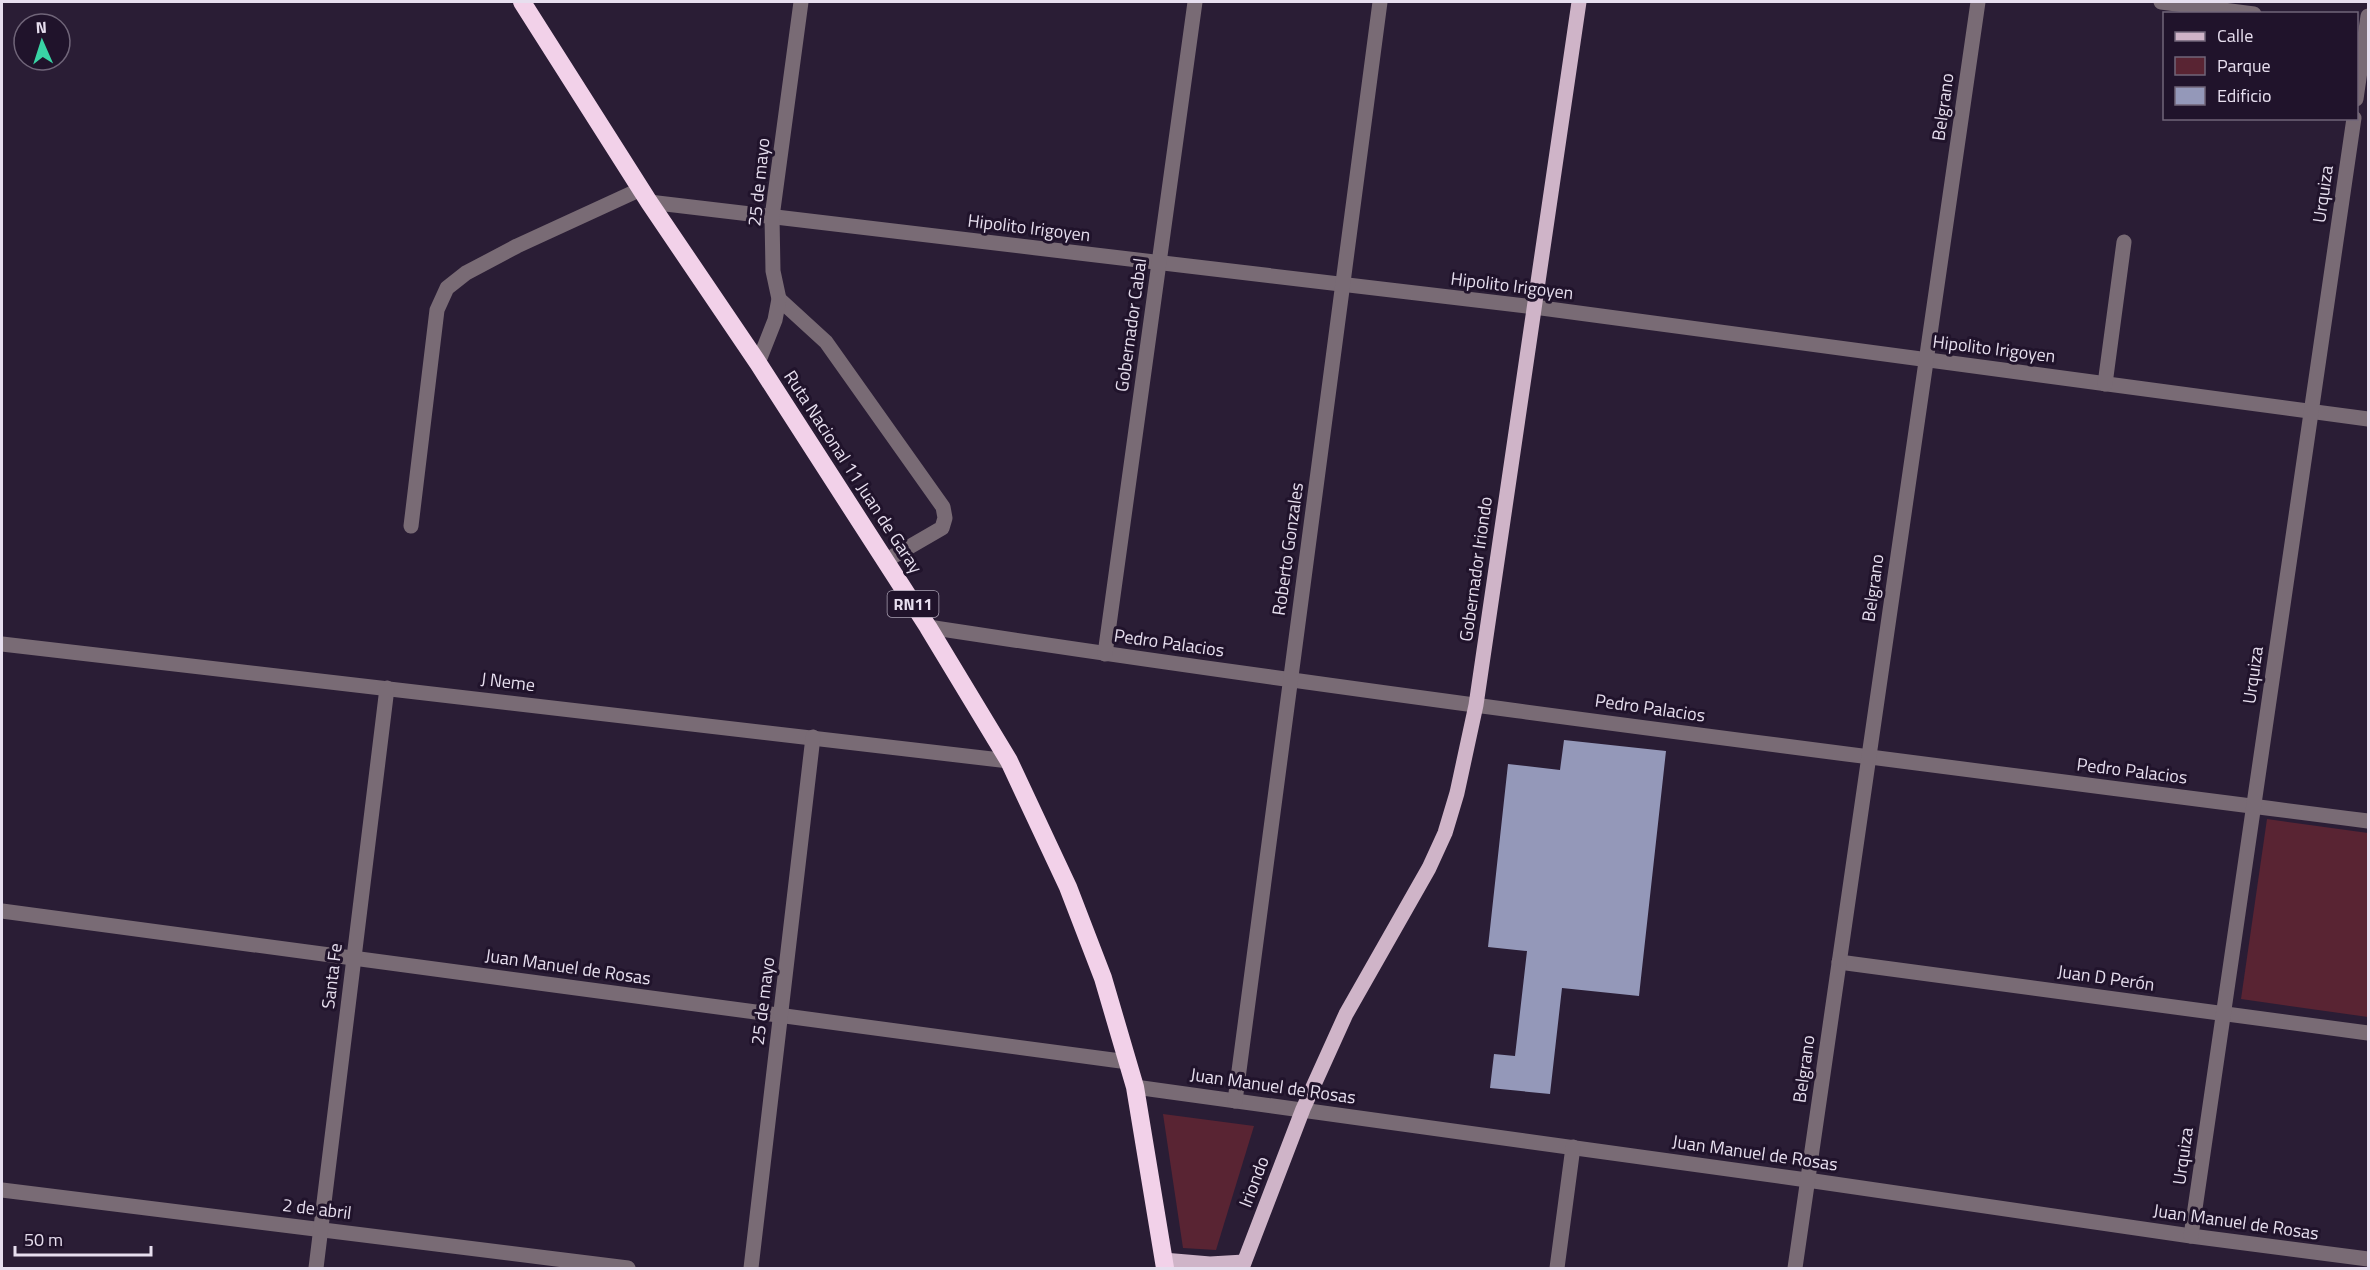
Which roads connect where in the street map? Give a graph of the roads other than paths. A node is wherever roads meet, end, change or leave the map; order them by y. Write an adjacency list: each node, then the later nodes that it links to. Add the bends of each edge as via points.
1 (522, 2): 12 (highway, Ruta Nacional 11 Juan de Garay / RN11)
2 (801, 2): 13 (street, 25 de mayo)
3 (1195, 2): 15 (street, Gobernador Cabal)
4 (1380, 2): 16 (street, Roberto Gonzales)
5 (1579, 2): 18 (main road, Gobernador Iriondo)
6 (1978, 2): 19 (street, Belgrano)
7 (2161, 2): 8 (street)
8 (2238, 12)
9 (2365, 25): 10 (street)
10 (2358, 83)
11 (2354, 120): 22 (street, Urquiza)
12 (645, 196): 13 (street, Hipolito Irigoyen); 20 (highway, Ruta Nacional 11 Juan de Garay / RN11); 24 (street, via 517,246 466,273 447,288 436,310)
13 (772, 217): 15 (street, Hipolito Irigoyen); 17 (street, 25 de mayo, via 773,271)
14 (2124, 242): 21 (street)
15 (1159, 263): 16 (street, Hipolito Irigoyen); 28 (street, Gobernador Cabal)
16 (1342, 285): 18 (street, Hipolito Irigoyen); 29 (street, Roberto Gonzales)
17 (779, 299): 20 (street, 25 de mayo); 25 (street, via 826,342 943,507 942,528)
18 (1534, 307): 19 (street, Hipolito Irigoyen); 31 (main road, Gobernador Iriondo)
19 (1926, 360): 21 (street, Hipolito Irigoyen); 33 (street, Belgrano)
20 (758, 363): 25 (highway, Ruta Nacional 11 Juan de Garay / RN11)
21 (2105, 384): 22 (street, Hipolito Irigoyen)
22 (2311, 411): 23 (street, Hipolito Irigoyen); 35 (street, Urquiza)
23 (2368, 419)
24 (411, 525)
25 (885, 561): 26 (highway, Ruta Nacional 11 Juan de Garay / RN11)
26 (928, 627): 28 (street, Pedro Palacios); 34 (highway, Ruta Nacional 11 Juan de Garay / RN11)
27 (2, 644): 30 (street, J Neme)
28 (1105, 654): 29 (street, Pedro Palacios)
29 (1290, 679): 31 (street, Pedro Palacios); 45 (street, Roberto Gonzales)
30 (387, 688): 32 (street, J Neme); 38 (street, Santa Fe)
31 (1476, 705): 33 (street, Pedro Palacios); 46 (main road, Gobernador Iriondo, via 1445,833 1346,1014)
32 (813, 737): 34 (street, J Neme); 41 (street, 25 de mayo)
33 (1869, 756): 35 (street, Pedro Palacios); 39 (street, Belgrano)
34 (1009, 761): 43 (highway, Ruta Nacional 11 Juan de Garay / RN11, via 1068,887 1103,978)
35 (2254, 806): 36 (street, Pedro Palacios); 40 (street, Urquiza)
36 (2368, 821)
37 (2, 911): 38 (street, Juan Manuel de Rosas)
38 (354, 957): 41 (street, Juan Manuel de Rosas); 50 (street, Santa Fe)
39 (1839, 962): 40 (street, Juan D Perón); 48 (street, Belgrano)
40 (2224, 1013): 42 (street, Juan D Perón); 51 (street, Urquiza)
41 (781, 1015): 43 (street, Juan Manuel de Rosas); 57 (street, 25 de mayo)
42 (2368, 1033)
43 (1128, 1062): 44 (highway, Ruta Nacional 11 Juan de Garay / RN11)
44 (1136, 1087): 45 (street, Juan Manuel de Rosas); 53 (highway, Ruta Nacional 11 Juan de Garay / RN11)
45 (1235, 1101): 46 (street, Juan Manuel de Rosas)
46 (1302, 1109): 47 (street, Juan Manuel de Rosas); 54 (main road, Iriondo)
47 (1573, 1147): 48 (street, Juan Manuel de Rosas); 58 (street)
48 (1807, 1180): 51 (street, Juan Manuel de Rosas); 59 (street, Belgrano)
49 (2, 1190): 50 (street, 2 de abril)
50 (321, 1229): 55 (street, Santa Fe); 56 (street, 2 de abril)
51 (2191, 1236): 52 (street, Juan Manuel de Rosas)
52 (2368, 1259)
53 (1164, 1264): 54 (main road)
54 (1243, 1265)
55 (316, 1269)
56 (628, 1269)
57 (751, 1269)
58 (1557, 1269)
59 (1795, 1269)

